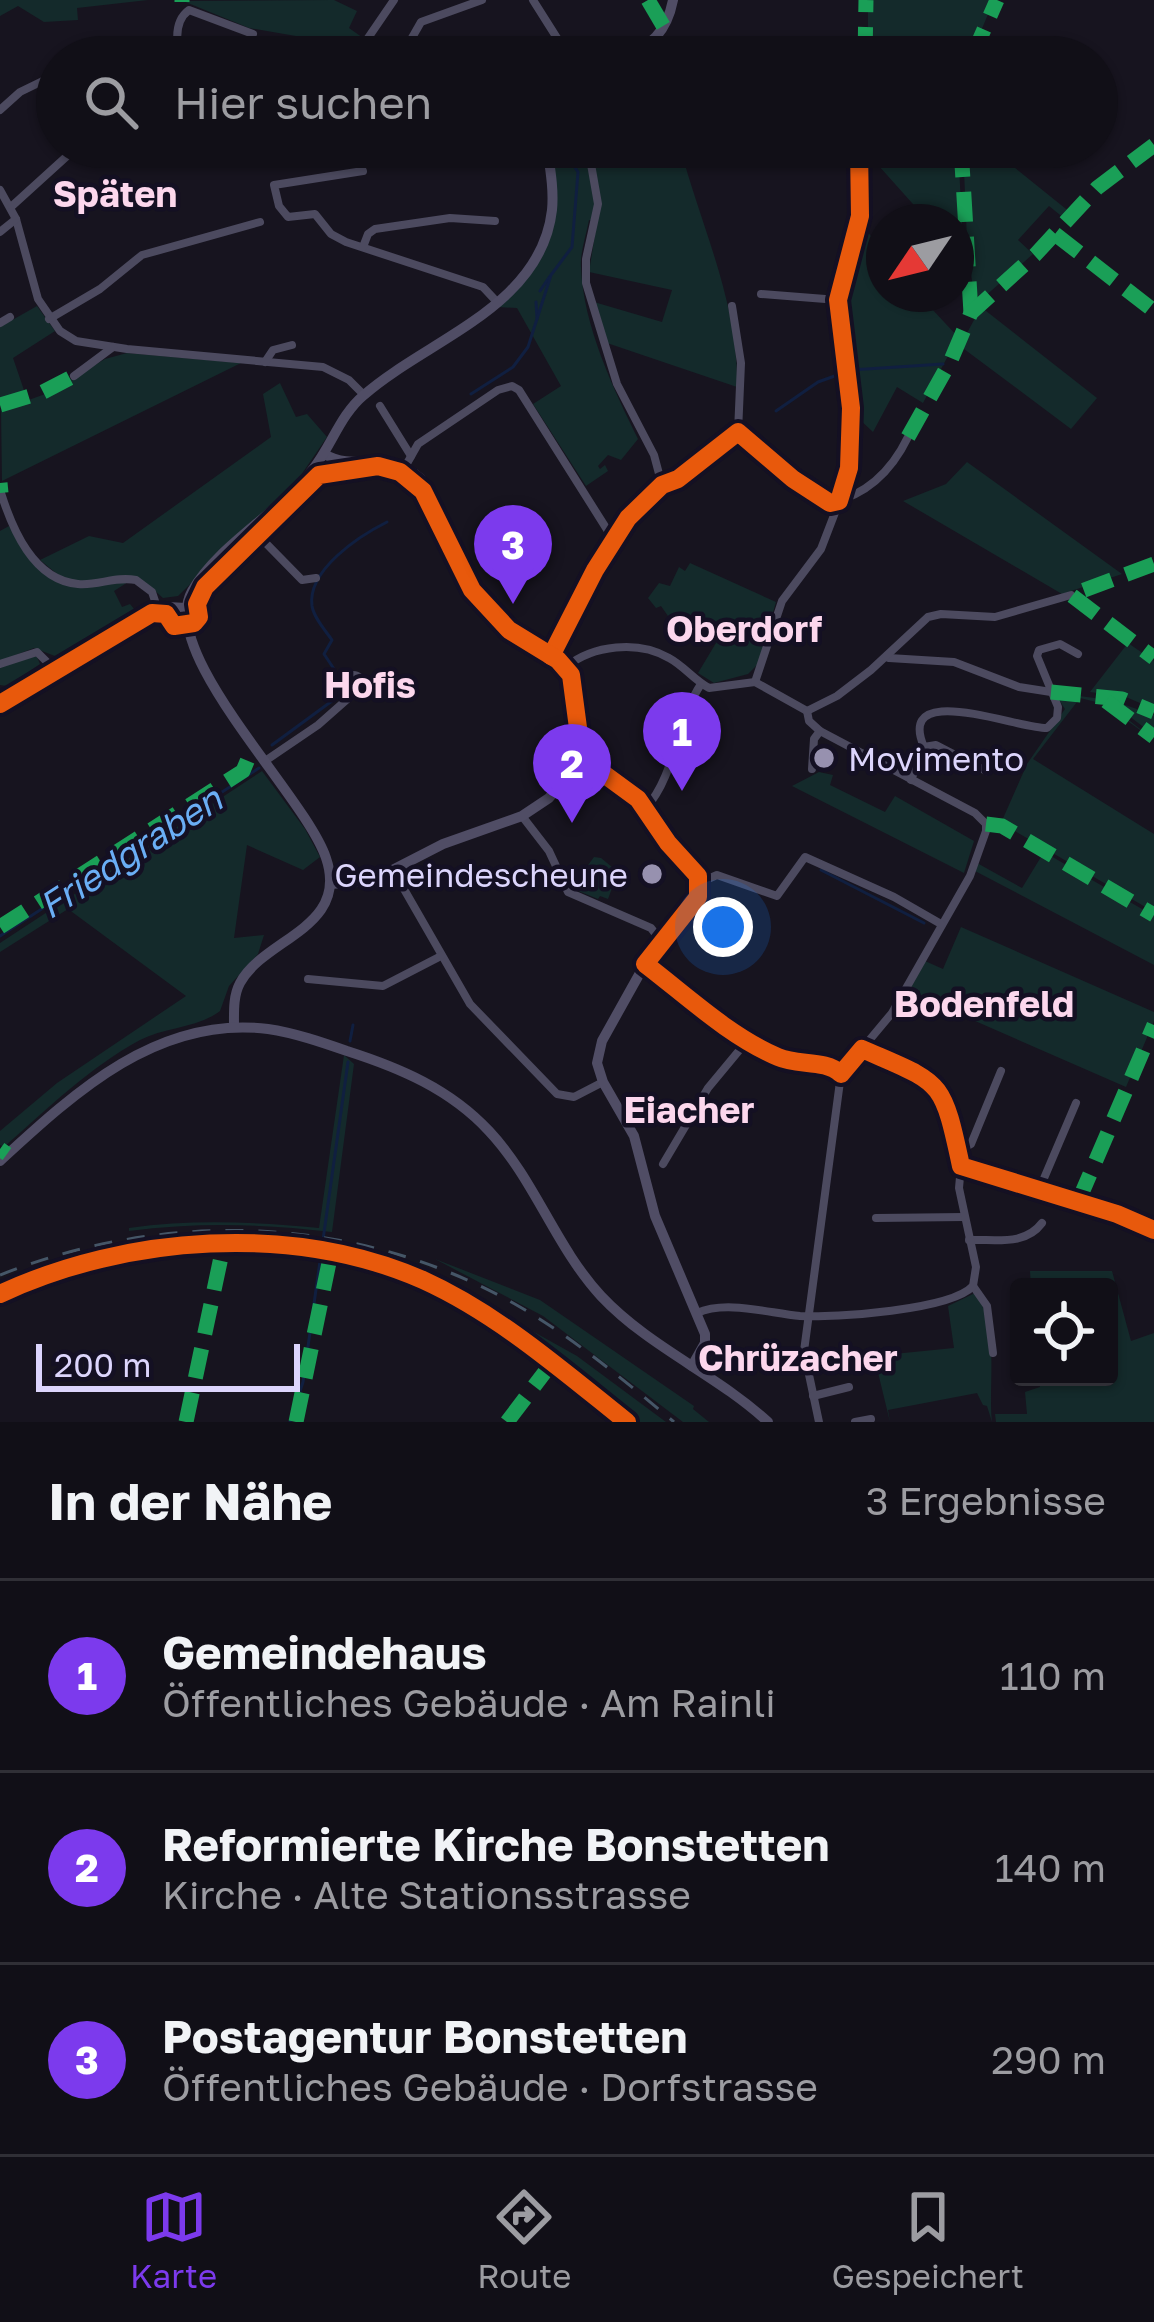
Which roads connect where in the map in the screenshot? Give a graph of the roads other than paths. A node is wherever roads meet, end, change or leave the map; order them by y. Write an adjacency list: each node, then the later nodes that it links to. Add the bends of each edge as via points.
1 (394, 0): 7 (street)
2 (482, 0): 8 (street, via 421,22)
3 (533, 0): 9 (street)
4 (673, 0): 10 (main road)
5 (253, 34): 6 (street, via 189,10)
6 (177, 36)
7 (370, 36)
8 (413, 36)
9 (556, 36)
10 (658, 36)
11 (36, 84): 12 (street)
12 (0, 110)
13 (54, 168): 19 (street)
14 (550, 168): 27 (main road, via 550,225 526,274)
15 (592, 168): 42 (street, via 598,204 588,294)
16 (363, 171): 24 (street, via 269,185 288,217 315,214 331,234)
17 (0, 190): 19 (street)
18 (862, 201): 26 (street)
19 (12, 207): 20 (street)
20 (16, 219): 23 (street); 30 (street)
21 (495, 221): 24 (street, via 375,229)
22 (260, 222): 30 (street, via 142,255)
23 (0, 232)
24 (363, 247): 27 (street, via 483,287)
25 (761, 294): 26 (street)
26 (838, 300): 44 (street, via 851,408 849,468)
27 (497, 302): 36 (main road)
28 (733, 306): 38 (street)
29 (10, 317): 31 (street)
30 (50, 319): 33 (street, via 76,341)
31 (0, 323)
32 (292, 345): 34 (street)
33 (113, 347): 34 (street); 35 (street)
34 (265, 362): 36 (street, via 323,368)
35 (74, 376)
36 (364, 394): 40 (main road)
37 (380, 406): 41 (street)
38 (738, 432): 42 (street); 44 (street, via 793,479)
39 (908, 437): 44 (street, via 886,474)
40 (324, 454): 41 (main road, via 343,462); 45 (main road)
41 (408, 461): 46 (street, via 418,444 498,390 516,387); 52 (main road, via 491,611)
42 (662, 485): 46 (street)
43 (1, 493): 49 (street, via 17,538 58,577 77,584 136,580)
44 (838, 501): 57 (street, via 821,549 782,601)
45 (252, 529): 47 (street, via 302,580); 50 (main road, via 200,581)
46 (613, 538): 52 (street)
47 (316, 578)
48 (1071, 595): 53 (street, via 995,617 933,615)
49 (156, 604): 50 (main road); 55 (main road)
50 (186, 608): 66 (main road, via 195,653)
51 (1078, 654): 59 (street, via 1060,644 1039,650)
52 (550, 656): 56 (main road)
53 (887, 658): 59 (street, via 954,662); 62 (street)
54 (0, 664): 55 (street, via 38,652)
55 (50, 665): 61 (main road)
56 (566, 667): 58 (street, via 602,648 657,652); 65 (main road, via 574,684)
57 (754, 682): 58 (street); 62 (street)
58 (701, 684): 70 (street)
59 (1052, 692): 64 (street, via 1058,713 1047,728 933,710 919,725)
60 (352, 695): 66 (street)
61 (0, 697)
62 (807, 711): 63 (street)
63 (820, 731): 67 (street); 69 (street)
64 (924, 747): 68 (street, via 936,745); 69 (street)
65 (574, 756): 70 (main road); 71 (main road, via 549,798)
66 (264, 762): 74 (main road, via 319,842)
67 (812, 769)
68 (986, 771)
69 (911, 780): 75 (street, via 986,824 970,876)
70 (646, 808): 73 (main road)
71 (522, 816): 72 (main road); 76 (street, via 568,892)
72 (392, 869): 74 (main road, via 361,885); 79 (street)
73 (701, 882): 75 (street, via 717,875 777,896 805,857); 77 (main road)
74 (330, 884): 82 (main road, via 312,921 242,980)
75 (941, 924): 84 (street, via 885,1025)
76 (651, 928): 77 (street); 78 (street)
77 (669, 930): 78 (main road)
78 (661, 941): 80 (main road)
79 (441, 956): 81 (street, via 383,986); 87 (street, via 474,1010 556,1094 574,1097)
80 (645, 964): 83 (street); 87 (main road, via 598,1054)
81 (308, 980)
82 (234, 1027): 90 (main road, via 179,1036 132,1056); 105 (main road, via 350,1052 428,1083 511,1156 592,1285 646,1339)
83 (747, 1041): 86 (street); 91 (street)
84 (862, 1048): 86 (street); 89 (street, via 911,1068 938,1090)
85 (1001, 1071): 89 (street, via 971,1144)
86 (841, 1074): 101 (street)
87 (603, 1082): 100 (main road, via 634,1136 655,1216)
88 (1076, 1102): 93 (street)
89 (958, 1151): 92 (street)
90 (0, 1161)
91 (663, 1164)
92 (961, 1166): 93 (street); 94 (street)
93 (1039, 1190): 97 (street)
94 (964, 1217): 95 (street); 98 (street)
95 (876, 1218)
96 (1042, 1223): 98 (street, via 1022,1239)
97 (1154, 1230)
98 (969, 1240): 99 (street)
99 (973, 1286): 101 (street, via 958,1299); 103 (street, via 987,1306)
100 (697, 1312): 101 (street); 105 (main road, via 706,1343)
101 (808, 1316): 102 (street)
102 (804, 1352): 104 (street); 107 (street)
103 (993, 1353)
104 (745, 1362)
105 (692, 1366): 109 (main road)
106 (849, 1387): 107 (street)
107 (813, 1396): 110 (street)
108 (871, 1419): 111 (street)
109 (768, 1422)
110 (819, 1422)
111 (856, 1422)

